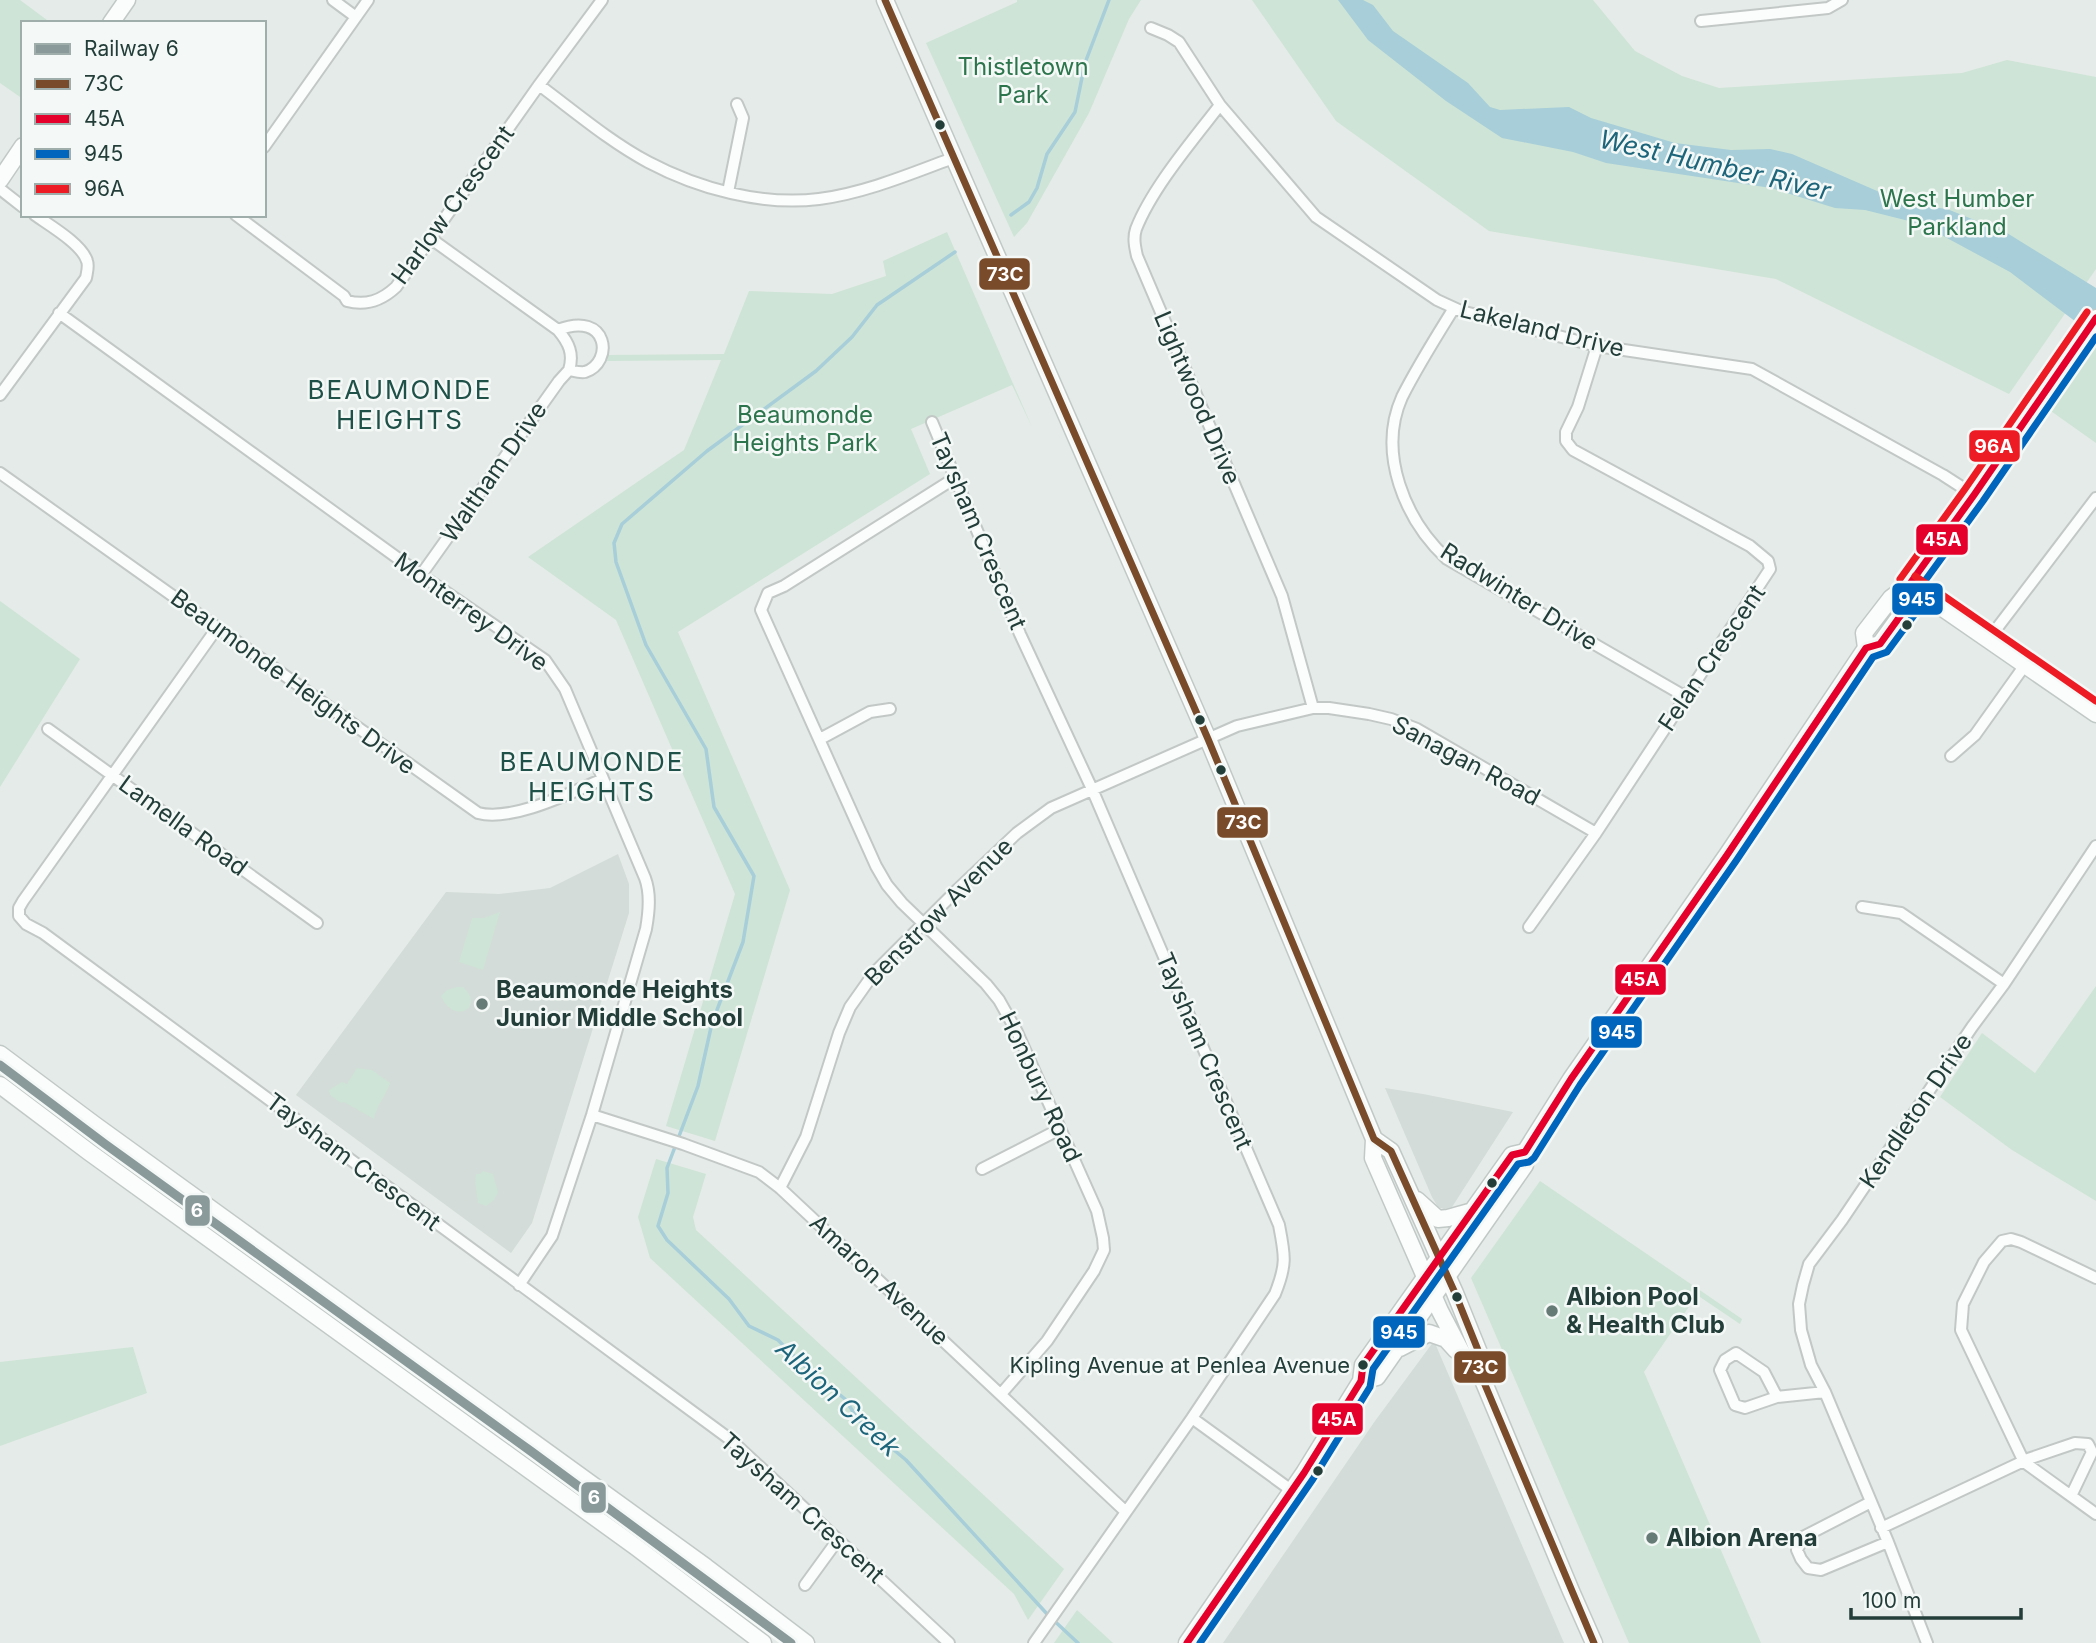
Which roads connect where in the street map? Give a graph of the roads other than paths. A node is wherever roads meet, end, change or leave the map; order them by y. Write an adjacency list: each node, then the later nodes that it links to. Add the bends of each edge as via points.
1 (127, 0): 8 (main road)
2 (333, 0): 7 (street)
3 (602, 0): 11 (street, Harlow Crescent)
4 (885, 0): 16 (main road)
5 (1842, 0): 9 (street, via 1828,8)
6 (364, 1): 7 (street)
7 (356, 17): 14 (street)
8 (112, 21)
9 (1701, 21)
10 (1151, 28): 13 (street, Lakeland Drive, via 1179,41)
11 (539, 85): 19 (street, via 648,162); 23 (street, Harlow Crescent)
12 (737, 104): 19 (street, via 743,118)
13 (1220, 105): 24 (street, Lakeland Drive, via 1316,217); 42 (street, Lightwood Drive, via 1147,205 1134,243 1282,596)
14 (266, 144)
15 (21, 149): 17 (main road)
16 (953, 158): 19 (street, via 870,188 821,199 759,199); 47 (main road)
17 (0, 180)
18 (0, 189): 20 (street)
19 (728, 192)
20 (21, 205)
21 (38, 217): 25 (street, via 71,241 89,264 86,278)
22 (239, 217): 23 (street, Harlow Crescent, via 347,300 360,304 388,295)
23 (430, 238): 27 (street)
24 (1454, 308): 28 (street, Lakeland Drive); 41 (street, Radwinter Drive, via 1402,397 1393,429 1396,474 1416,523 1447,559)
25 (59, 313): 30 (street); 36 (street, Monterrey Drive)
26 (2096, 317): 34 (main road)
27 (558, 330): 29 (street, via 568,342); 29 (street, via 585,325 597,331 603,344 595,367 584,372)
28 (1597, 346): 34 (street, Lakeland Drive, via 1752,369); 41 (street, Felan Crescent, via 1566,432 1573,450 1750,546 1768,561 1766,576)
29 (569, 370): 36 (street, Waltham Drive)
30 (0, 395)
31 (932, 422): 33 (street, Taysham Crescent)
32 (0, 473): 38 (street, Beaumonde Heights Drive)
33 (955, 478): 46 (street, Honbury Road, via 768,593 761,610); 51 (street, Taysham Crescent)
34 (1974, 495): 37 (main road)
35 (2096, 498): 39 (street)
36 (421, 575): 50 (street, Monterrey Drive, via 545,660 565,689)
37 (1909, 585): 39 (main road); 64 (main road, via 1906,608 1880,644 1866,648)
38 (217, 628): 49 (street, Taysham Crescent); 50 (street, Beaumonde Heights Drive, via 478,813 512,814)
39 (1988, 640): 40 (main road)
40 (2025, 665): 44 (main road); 48 (street, via 1975,735)
41 (1686, 697): 52 (street, Felan Crescent)
42 (1312, 708): 47 (street, Sanagan Road, via 1237,726); 52 (street, Sanagan Road, via 1369,713 1417,729)
43 (890, 709): 46 (street, via 870,712)
44 (2096, 714)
45 (48, 729): 49 (street, Lamella Road)
46 (820, 739): 56 (street, Honbury Road, via 876,866 902,904)
47 (1208, 739): 51 (street, Benstrow Avenue); 63 (main road)
48 (1951, 756)
49 (112, 775): 55 (street, Lamella Road); 73 (street, Taysham Crescent, via 23,901 19,916)
50 (603, 779): 61 (street, Monterrey Drive, via 649,887 649,915)
51 (1092, 789): 56 (street, Benstrow Avenue, via 1051,808 1017,833); 82 (street, Taysham Crescent, via 1279,1225 1284,1250 1284,1271 1275,1294)
52 (1596, 832): 57 (street, Felan Crescent)
53 (2096, 846): 58 (street, Kendleton Drive)
54 (1861, 907): 58 (street, via 1901,913)
55 (317, 923)
56 (924, 923): 62 (street, Honbury Road, via 999,1000); 66 (street, Benstrow Avenue, via 874,973 850,1007 806,1137)
57 (1529, 927)
58 (2004, 984): 79 (street, Kendleton Drive, via 1809,1264 1799,1304 1801,1330)
59 (0, 1054): 95 (main road)
60 (0, 1085): 94 (main road)
61 (592, 1115): 66 (street, Amaron Avenue, via 758,1172); 73 (street, Monterrey Drive, via 552,1236)
62 (1060, 1129): 65 (street); 80 (street, Honbury Road, via 1097,1211 1104,1250 1047,1341)
63 (1374, 1139): 67 (main road, via 1391,1151); 70 (main road, via 1373,1158)
64 (1525, 1152): 68 (main road, via 1512,1155); 71 (main road, via 1525,1165)
65 (982, 1169)
66 (780, 1188): 80 (street, Amaron Avenue)
67 (1411, 1194): 68 (main road, via 1438,1219); 69 (main road)
68 (1473, 1211): 69 (main road)
69 (1439, 1259): 70 (main road); 71 (main road)
70 (1424, 1278): 74 (main road); 78 (main road, via 1363,1365)
71 (1447, 1278): 74 (main road); 77 (main road, via 1480,1355)
72 (2096, 1278): 83 (street, via 2011,1239 1993,1249 1963,1304 1961,1330)
73 (519, 1285): 90 (street, Taysham Crescent, via 730,1440)
74 (1433, 1297): 75 (main road); 76 (main road)
75 (1395, 1350): 76 (main road, via 1429,1333 1446,1339); 78 (main road, via 1377,1377)
76 (1464, 1357): 77 (main road)
77 (1480, 1373): 98 (main road)
78 (1361, 1381): 84 (main road)
79 (1825, 1392): 81 (street); 86 (street, Kendleton Drive)
80 (1001, 1394): 87 (street, Amaron Avenue)
81 (1777, 1397): 81 (street, via 1763,1372 1737,1353 1725,1360 1720,1370 1735,1405 1745,1408)
82 (1192, 1418): 84 (street); 87 (street, Taysham Crescent)
83 (2024, 1462): 85 (street); 85 (street, via 2075,1443 2088,1444 2092,1452); 89 (street)
84 (1291, 1490): 97 (main road)
85 (2071, 1496): 88 (street)
86 (1871, 1502): 89 (street, Kendleton Drive); 91 (street, via 1803,1537 1797,1550 1808,1568 1821,1570)
87 (1126, 1512): 93 (street, Taysham Crescent)
88 (2096, 1514)
89 (1881, 1528): 91 (street, Kendleton Drive)
90 (837, 1541): 92 (street); 96 (street, Taysham Crescent)
91 (1888, 1542): 99 (street, Kendleton Drive)
92 (805, 1586)
93 (1036, 1640)
94 (763, 1643)
95 (806, 1643)
96 (949, 1643)
97 (1187, 1643)
98 (1594, 1643)
99 (1927, 1643)

